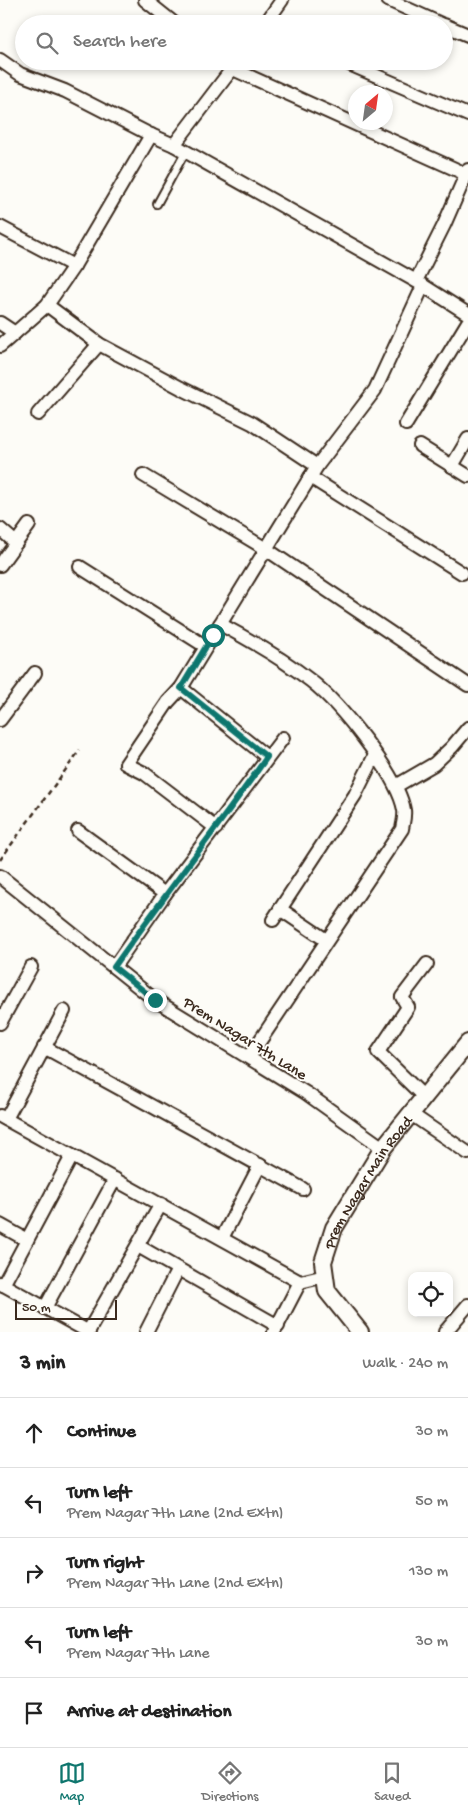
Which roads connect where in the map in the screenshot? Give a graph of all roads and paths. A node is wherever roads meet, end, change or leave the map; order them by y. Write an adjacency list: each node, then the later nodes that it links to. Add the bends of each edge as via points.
1 (145, 0): 4 (street)
2 (282, 0): 5 (street)
3 (388, 0): 6 (street)
4 (164, 15)
5 (271, 15)
6 (422, 15)
7 (453, 28): 8 (street)
8 (468, 35)
9 (0, 60): 14 (street, via 20,74 65,91)
10 (227, 70): 15 (street)
11 (244, 70): 17 (street)
12 (363, 70): 13 (street)
13 (468, 115)
14 (151, 135): 15 (street); 20 (street)
15 (174, 145): 16 (street)
16 (186, 152): 18 (lane); 21 (street)
17 (467, 172): 21 (street)
18 (157, 204)
19 (0, 227): 20 (street)
20 (74, 266): 22 (street)
21 (419, 284): 23 (street); 33 (street, via 375,390)
22 (47, 305): 26 (street); 27 (street)
23 (468, 314)
24 (468, 322): 30 (street)
25 (0, 323): 26 (street)
26 (15, 333): 28 (street)
27 (99, 344): 29 (street); 33 (street, via 252,423)
28 (0, 346)
29 (38, 414)
30 (406, 424)
31 (468, 439): 34 (street)
32 (420, 446): 34 (street)
33 (317, 466): 37 (street)
34 (452, 466): 36 (street)
35 (143, 475): 41 (street)
36 (468, 476)
37 (310, 477): 41 (street); 44 (street)
38 (29, 525): 40 (street)
39 (0, 530): 40 (street)
40 (16, 543): 42 (street)
41 (266, 549): 45 (street); 48 (street)
42 (0, 565)
43 (80, 567): 46 (street)
44 (462, 573)
45 (220, 624): 46 (street); 54 (street, via 268,651 312,682 338,707)
46 (205, 646): 49 (street)
47 (35, 673): 50 (street)
48 (468, 685)
49 (181, 688): 55 (street); 57 (street, via 126,764 144,773)
50 (0, 720)
51 (468, 728): 56 (street, via 434,764)
52 (283, 738): 55 (street)
53 (80, 750): 59 (path)
54 (375, 755): 56 (street); 62 (street, via 355,795 276,915)
55 (267, 757): 57 (street)
56 (396, 786): 62 (street, via 405,812 402,829)
57 (216, 828): 61 (street)
58 (78, 831): 61 (street)
59 (0, 860)
60 (0, 876): 65 (street, Prem Nagar 7th Lane)
61 (165, 894): 65 (street)
62 (326, 940): 70 (street)
63 (427, 964): 71 (street, via 402,997 408,1007 378,1052)
64 (32, 967): 67 (street)
65 (114, 967): 70 (street, Prem Nagar 7th Lane, via 155,1000)
66 (64, 1011): 69 (street)
67 (0, 1024)
68 (468, 1043): 71 (street, Prem Nagar Main Road)
69 (44, 1048): 73 (street); 77 (street)
70 (249, 1057): 74 (street, Prem Nagar 7th Lane)
71 (424, 1097): 72 (street, Prem Nagar Main Road)
72 (412, 1114): 74 (street, Prem Nagar Main Road); 75 (street)
73 (3, 1117): 76 (street)
74 (383, 1148): 86 (street, Prem Nagar Main Road, via 334,1228 323,1262)
75 (468, 1153)
76 (72, 1156): 78 (street); 83 (street)
77 (260, 1166): 79 (street); 82 (street)
78 (115, 1179): 80 (street); 90 (street)
79 (303, 1189)
80 (160, 1204): 82 (street); 84 (street)
81 (0, 1225): 83 (street)
82 (222, 1238): 87 (street)
83 (27, 1240): 88 (street)
84 (138, 1246): 85 (street); 92 (street)
85 (178, 1269): 91 (street); 93 (street)
86 (325, 1276): 87 (street); 94 (street, Prem Nagar Main Road, via 327,1291)
87 (300, 1282): 91 (street)
88 (2, 1284): 90 (street)
89 (468, 1305): 95 (street)
90 (44, 1308): 92 (street)
91 (276, 1329)
92 (89, 1332)
93 (146, 1332)
94 (360, 1332)
95 (445, 1332)

